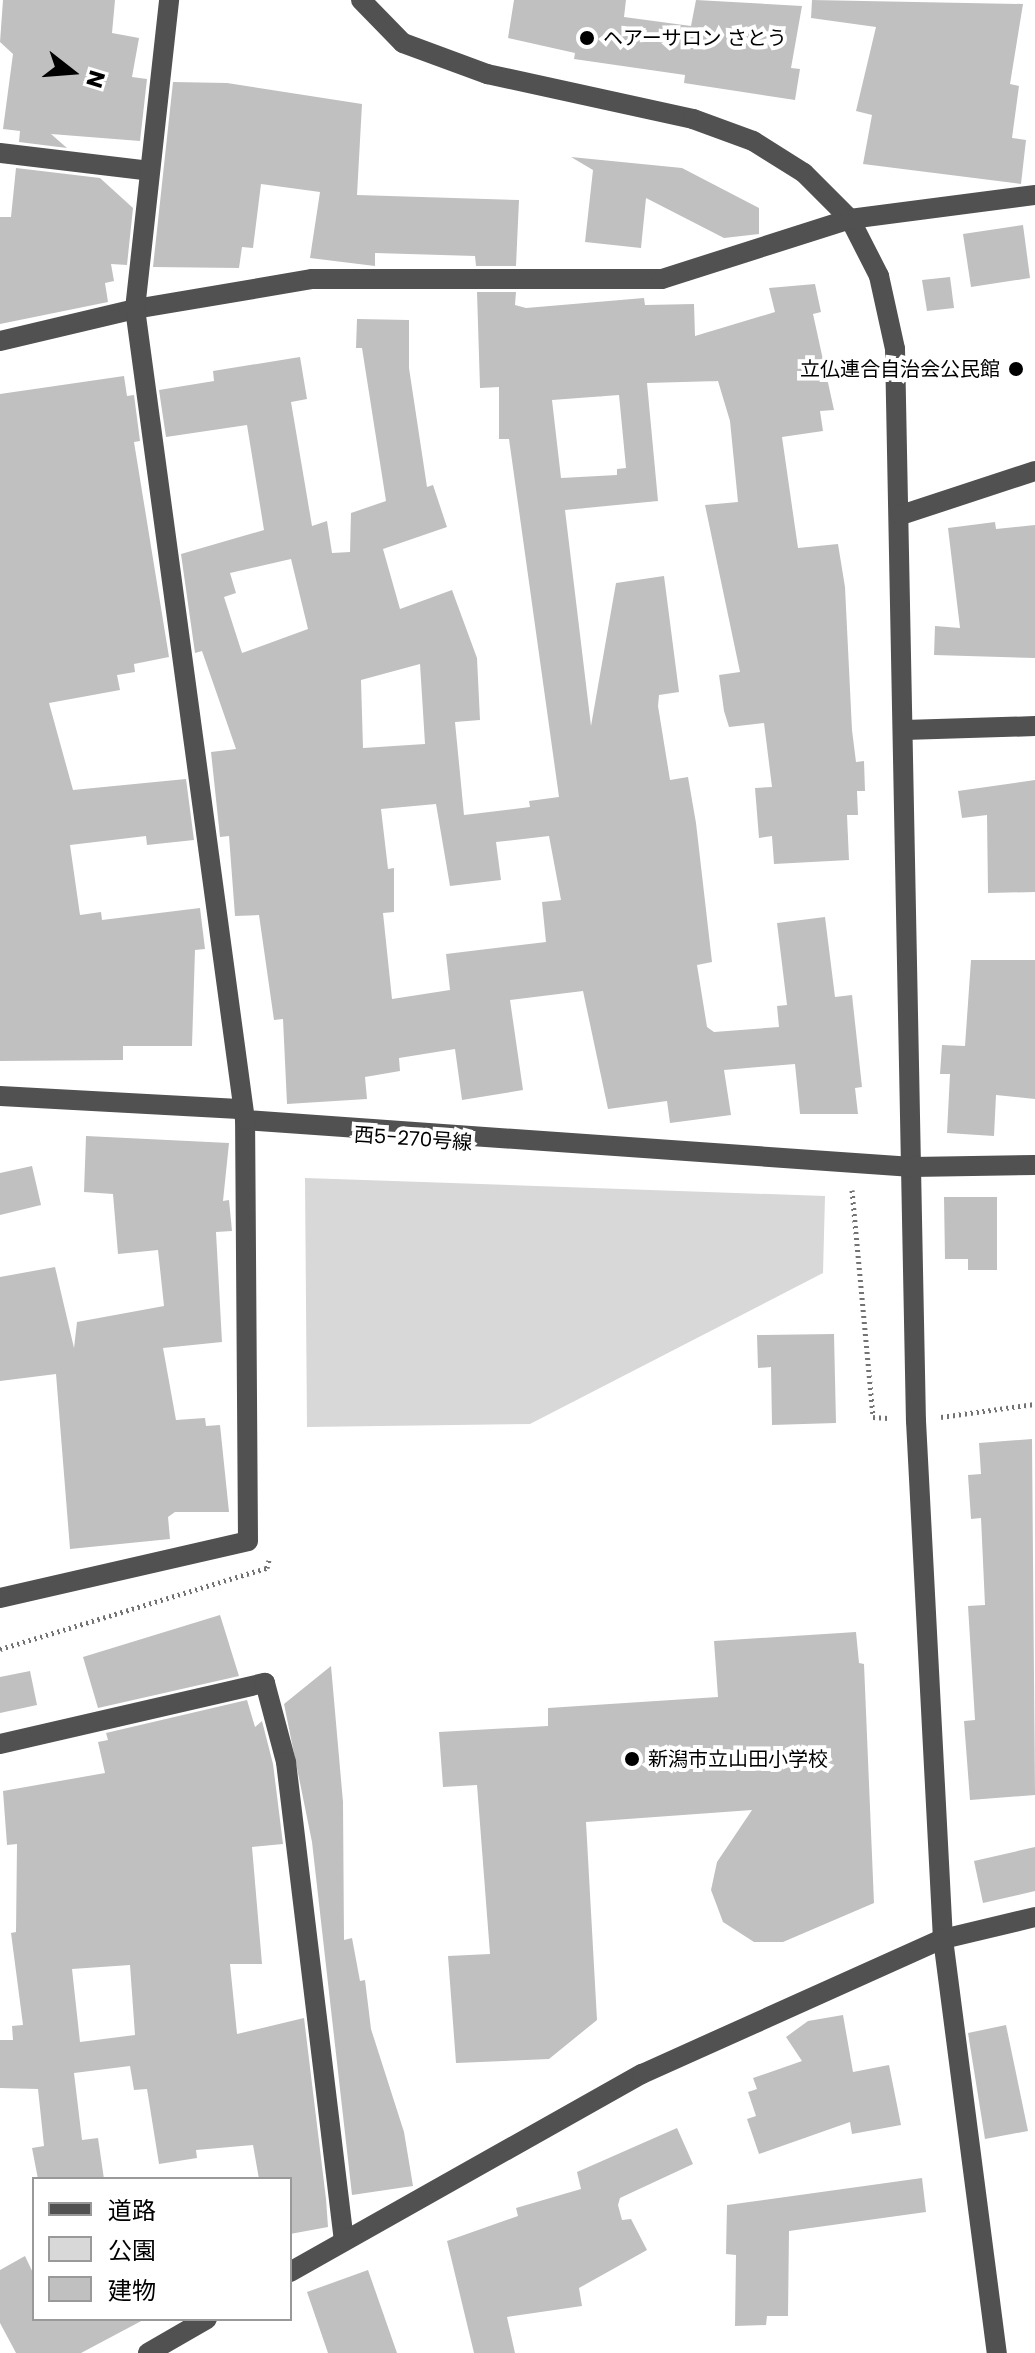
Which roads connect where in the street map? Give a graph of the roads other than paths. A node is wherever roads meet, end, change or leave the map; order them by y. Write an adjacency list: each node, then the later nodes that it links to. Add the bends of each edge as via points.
1 (169, 0): 4 (street)
2 (361, 0): 6 (street, via 403,43 487,74 693,119 753,141 804,173)
3 (0, 153): 4 (street)
4 (150, 171): 7 (street)
5 (1035, 195): 6 (street)
6 (850, 219): 7 (street, via 662,279 312,279); 10 (street, via 879,276 895,349)
7 (135, 309): 8 (street); 14 (street)
8 (0, 341)
9 (1035, 471): 10 (street)
10 (901, 515): 12 (street)
11 (1035, 726): 12 (street)
12 (904, 730): 16 (street)
13 (0, 1096): 14 (street)
14 (242, 1115): 16 (street); 17 (street, via 248,1541)
15 (1035, 1165): 16 (street)
16 (912, 1167): 20 (street, via 916,1421)
17 (0, 1598)
18 (0, 1744): 21 (street, via 265,1683 286,1762)
19 (1035, 1917): 20 (street)
20 (943, 1939): 21 (street, via 642,2074); 25 (street)
21 (344, 2241): 22 (street)
22 (292, 2271)
23 (204, 2321): 24 (street)
24 (148, 2353)
25 (997, 2353)

